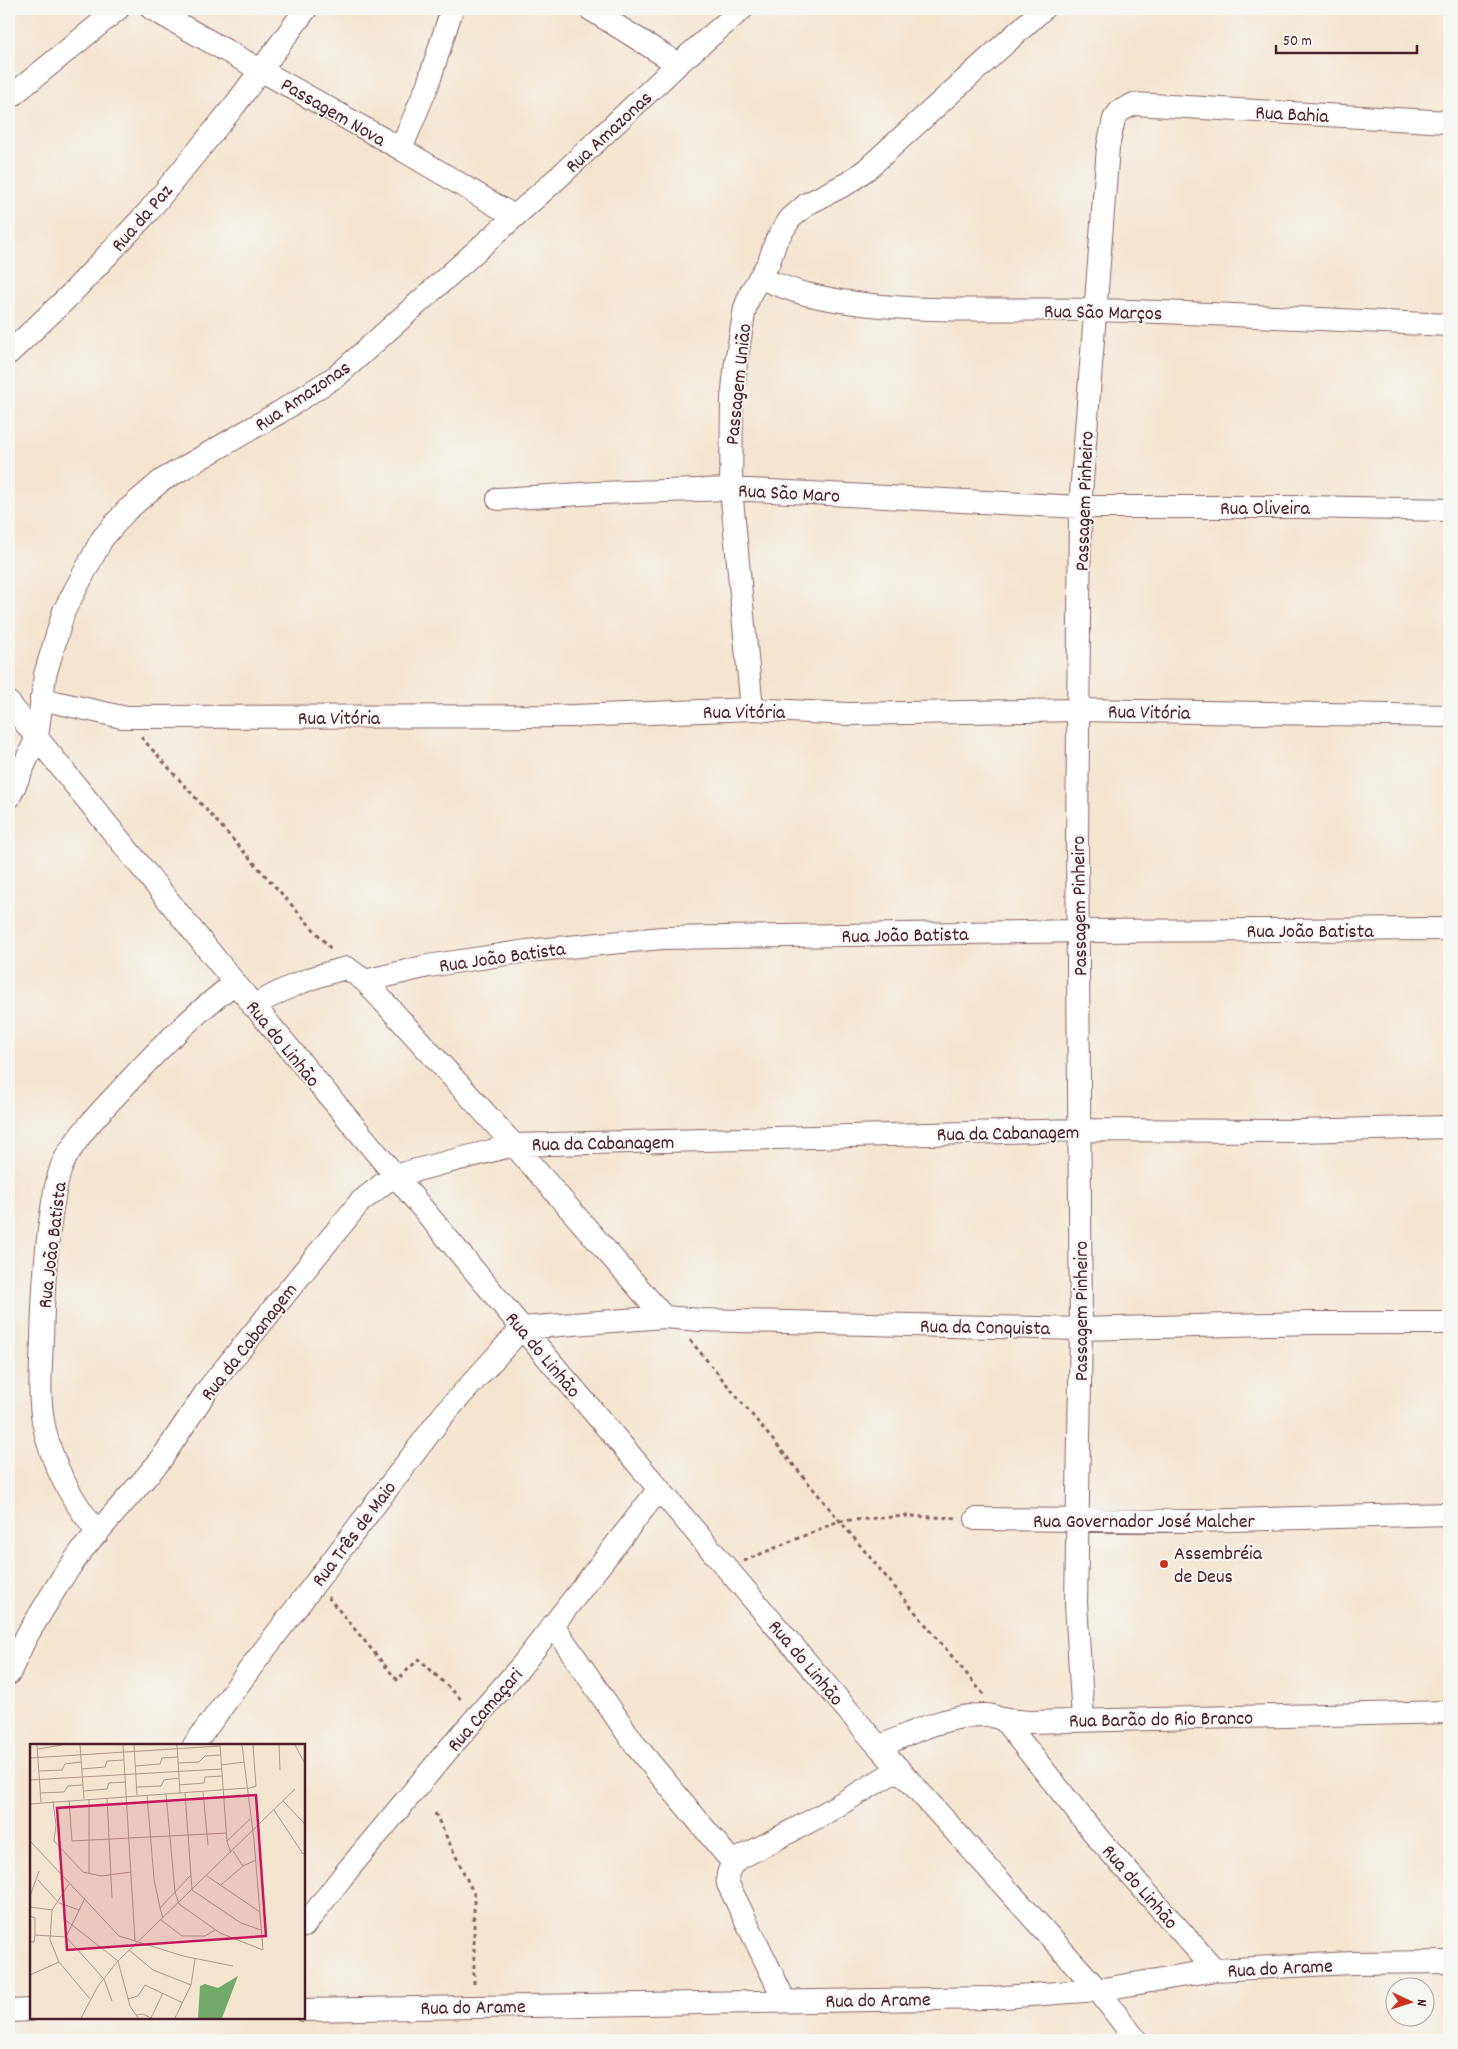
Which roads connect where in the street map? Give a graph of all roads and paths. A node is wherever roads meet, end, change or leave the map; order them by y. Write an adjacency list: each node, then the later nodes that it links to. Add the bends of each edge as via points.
1 (118, 9): 10 (street)
2 (152, 9): 9 (street, Passagem Nova)
3 (306, 9): 9 (street, Rua da Paz)
4 (452, 9): 13 (street, via 428,84)
5 (590, 9): 8 (street)
6 (742, 9): 8 (street, Rua Amazonas)
7 (1043, 9): 15 (street, Passagem União, via 867,169 848,183 807,204 790,219 776,241)
8 (678, 64): 14 (street, Rua Amazonas)
9 (261, 70): 13 (street, Passagem Nova); 18 (street, Rua da Paz, via 148,212 69,296)
10 (9, 98)
11 (1134, 104): 12 (street, Rua Bahia); 16 (street, Passagem Pinheiro, via 1120,110 1111,130)
12 (1449, 122)
13 (401, 149): 14 (street, Passagem Nova)
14 (514, 216): 23 (street, Rua Amazonas, via 338,375 161,481 126,510 102,539 64,611)
15 (760, 278): 16 (street, Rua São Marços, via 810,295 890,306 957,310); 19 (street, Passagem União, via 746,308 736,362 730,427)
16 (1094, 310): 17 (street, Rua São Marços); 21 (street, Passagem Pinheiro)
17 (1449, 325)
18 (9, 353)
19 (731, 489): 20 (street, Rua São Maro); 21 (street, Rua São Maro); 25 (street, Passagem União)
20 (498, 499)
21 (1080, 507): 22 (street, Rua Oliveira); 26 (street, Passagem Pinheiro)
22 (1449, 510)
23 (41, 700): 27 (street, Rua Vitória); 29 (street, Rua Amazonas)
24 (9, 703): 29 (street, Rua do Linhão)
25 (752, 709): 26 (street, Rua Vitória, via 848,714); 27 (street, Rua Vitória, via 574,716)
26 (1078, 710): 28 (street, Rua Vitória); 32 (street, Passagem Pinheiro)
27 (122, 716): 33 (path)
28 (1449, 716)
29 (37, 737): 30 (street, Rua Amazonas); 35 (street, Rua do Linhão)
30 (9, 798)
31 (1449, 929): 32 (street, Rua João Batista)
32 (1079, 931): 34 (street, Rua João Batista, via 662,938 527,951 428,966); 38 (street, Passagem Pinheiro)
33 (347, 968): 34 (street); 36 (street, via 290,985)
34 (365, 981): 39 (street)
35 (235, 984): 36 (street, Rua do Linhão); 51 (street, Rua João Batista, via 208,1003 155,1053 106,1106 77,1141 63,1164 56,1186 44,1267 40,1383 44,1425 58,1472)
36 (253, 1006): 40 (street, Rua do Linhão)
37 (1449, 1127): 38 (street, Rua da Cabanagem, via 1297,1131)
38 (1079, 1130): 39 (street, Rua da Cabanagem); 44 (street, Passagem Pinheiro)
39 (514, 1144): 40 (street, Rua da Cabanagem); 41 (street)
40 (394, 1176): 43 (street, Rua do Linhão); 51 (street, Rua da Cabanagem, via 360,1202 318,1252 208,1389 160,1461)
41 (664, 1317): 43 (street, Rua da Conquista); 44 (street, Rua da Conquista)
42 (1449, 1323): 44 (street, Rua da Conquista)
43 (522, 1328): 46 (street, Rua do Linhão); 53 (street, Rua Três de Maio, via 444,1414)
44 (1081, 1329): 50 (street, Passagem Pinheiro)
45 (688, 1338): 49 (path)
46 (659, 1489): 52 (street, Rua do Linhão); 54 (street, Rua Camaçari)
47 (1449, 1514): 50 (street, Rua Governador José Malcher)
48 (976, 1519): 49 (path, via 907,1516); 50 (street, Rua Governador José Malcher)
49 (839, 1521): 52 (path); 58 (path)
50 (1077, 1521): 59 (street, Passagem Pinheiro, via 1076,1603)
51 (98, 1533): 55 (street, Rua da Cabanagem, via 62,1578 26,1637)
52 (727, 1568): 61 (street, Rua do Linhão)
53 (315, 1582): 57 (path, via 396,1680 419,1659); 60 (street, Rua Três de Maio)
54 (553, 1625): 57 (street, Rua Camaçari); 64 (street, via 636,1746)
55 (9, 1674)
56 (1449, 1712): 59 (street, Rua Barão do Rio Branco)
57 (478, 1716): 65 (street, Rua Camaçari)
58 (1003, 1719): 59 (street, Rua Barão do Rio Branco, via 1030,1722); 61 (street, Rua Barão do Rio Branco, via 989,1715 951,1720 913,1731); 67 (street, Rua do Linhão, via 1098,1838)
59 (1083, 1720)
60 (195, 1744)
61 (879, 1747): 62 (street, Rua do Linhão)
62 (899, 1770): 64 (street); 69 (street, Rua do Linhão)
63 (435, 1813): 68 (path, via 474,1894)
64 (733, 1863): 70 (street, via 727,1873 728,1884)
65 (305, 1925)
66 (1449, 1962): 67 (street, Rua do Arame)
67 (1215, 1970): 69 (street, Rua do Arame)
68 (474, 1990)
69 (1098, 1990): 70 (street, Rua do Arame, via 991,1998); 74 (street, Rua do Linhão)
70 (785, 2001): 72 (street, Rua do Arame)
71 (30, 2010): 73 (street)
72 (305, 2010)
73 (9, 2011)
74 (1136, 2040)

